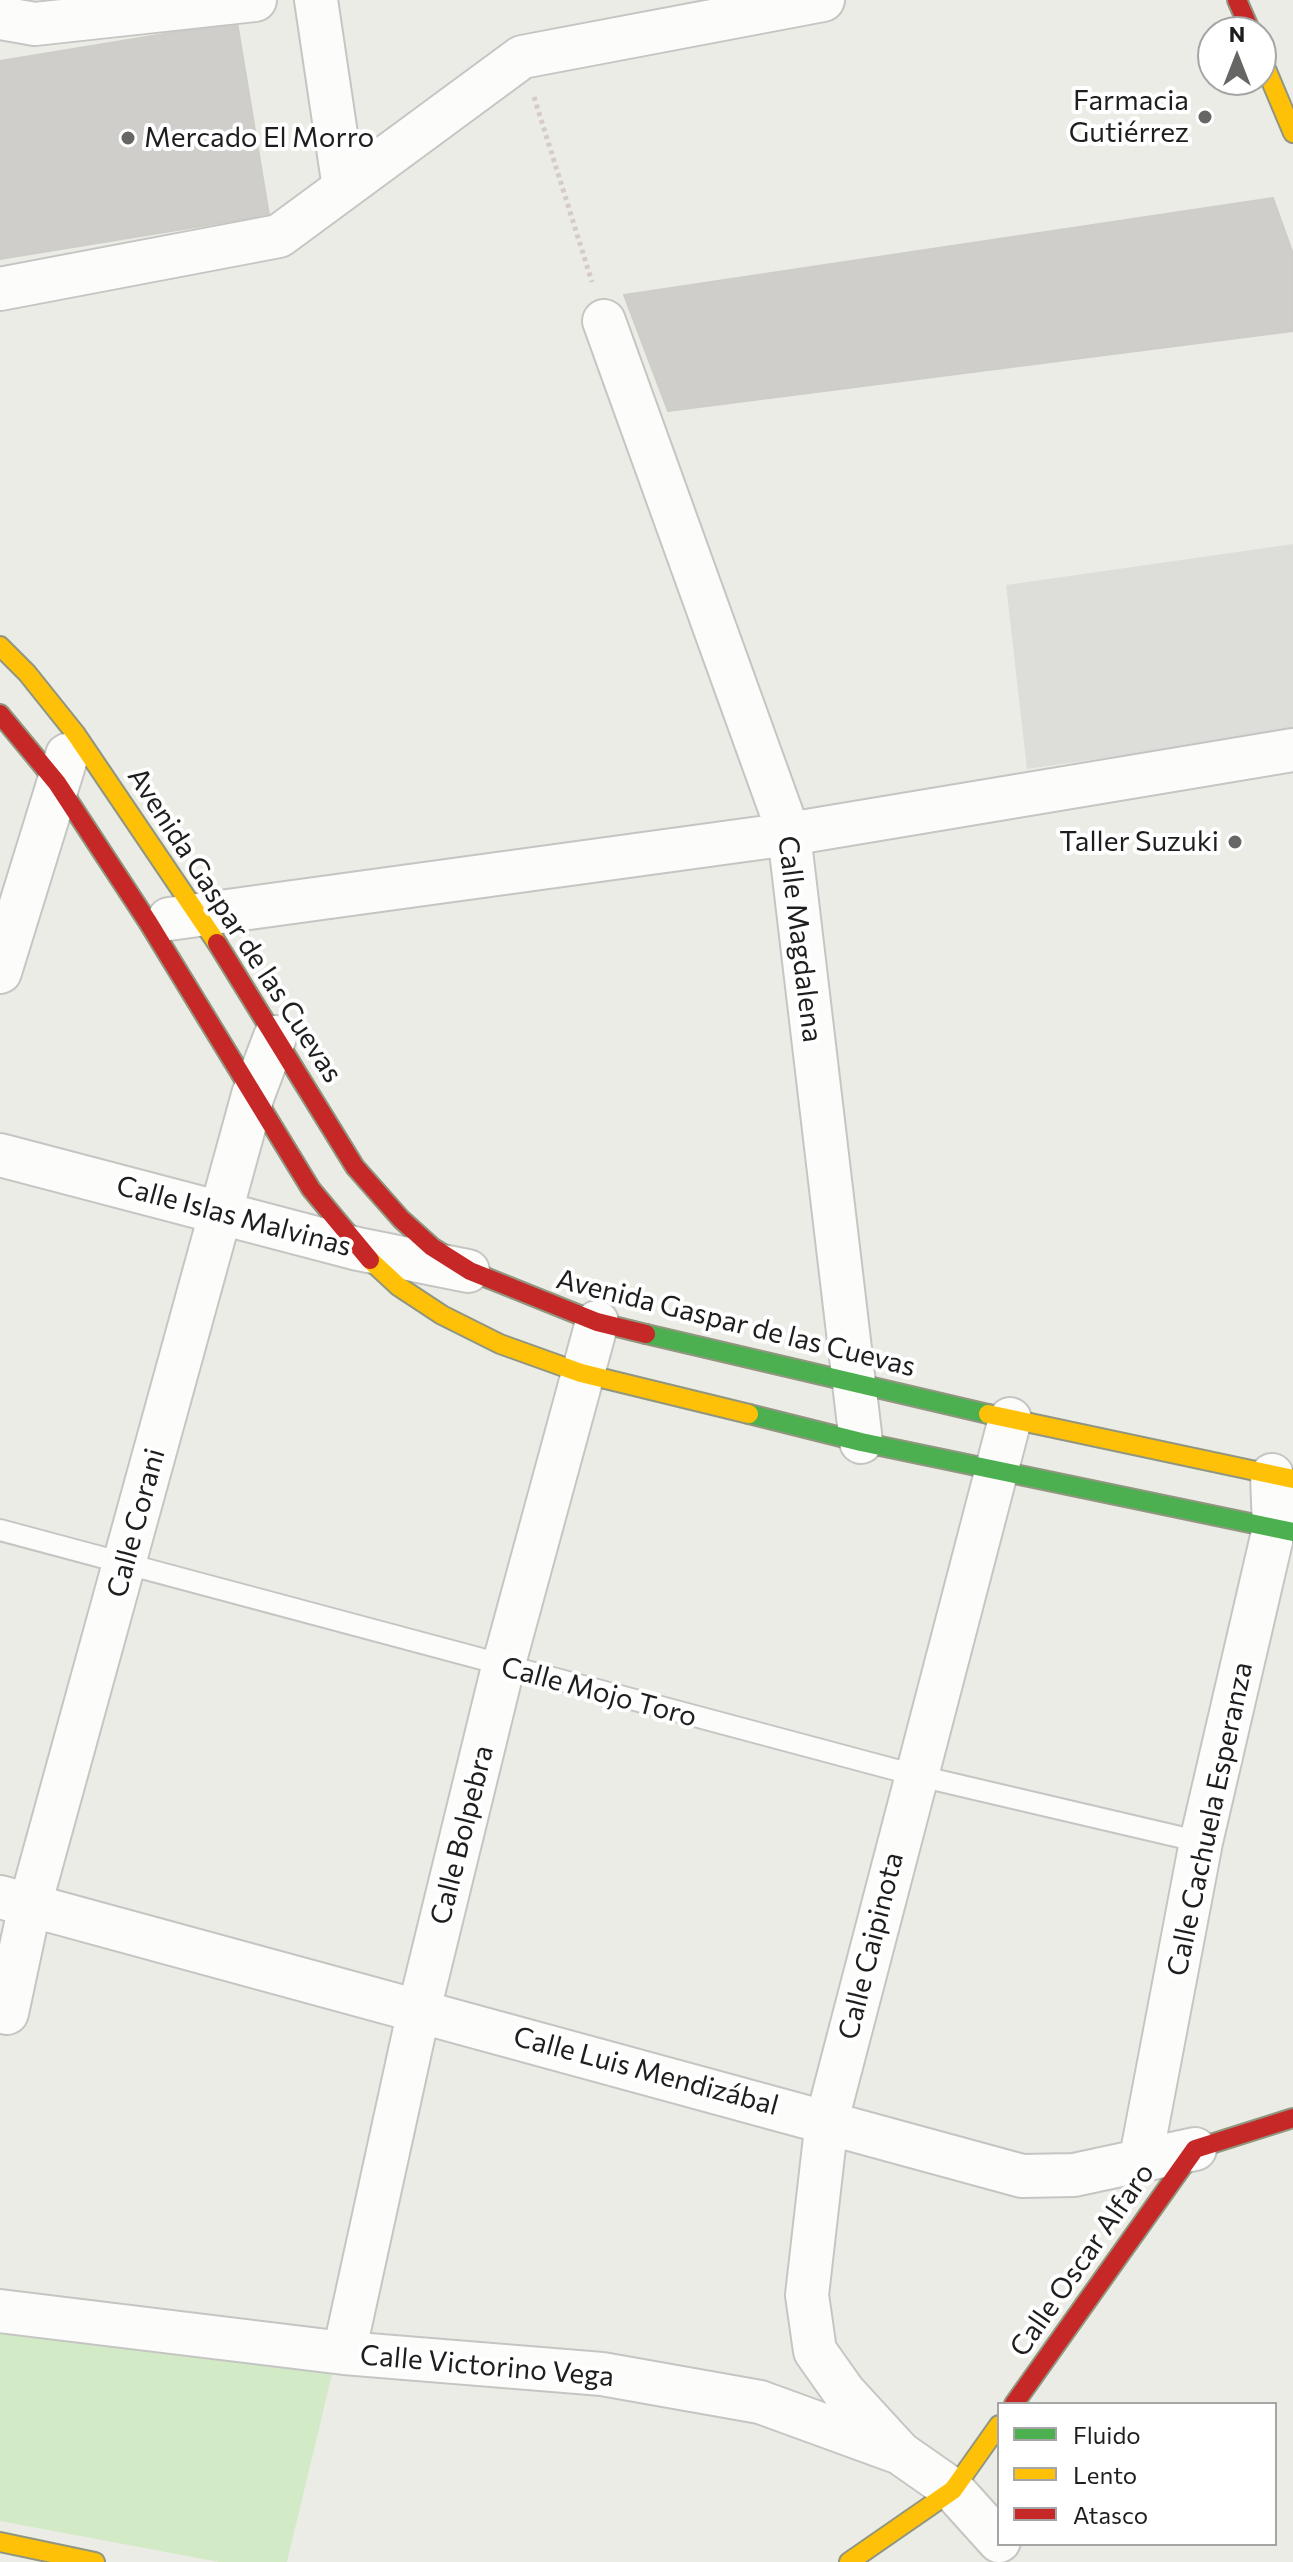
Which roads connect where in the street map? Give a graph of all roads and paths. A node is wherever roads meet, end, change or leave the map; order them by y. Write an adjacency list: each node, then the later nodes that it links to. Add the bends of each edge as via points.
1 (255, 0): 4 (street, via 35,24)
2 (316, 0): 8 (street)
3 (823, 0): 5 (street)
4 (0, 18)
5 (522, 57): 8 (street); 10 (path)
6 (1277, 95): 7 (main road)
7 (1293, 133)
8 (344, 188): 9 (street, via 279,236)
9 (0, 289)
10 (604, 321): 16 (street, Calle Magdalena)
11 (0, 646): 13 (main road, Avenida Gaspar de las Cuevas)
12 (0, 714): 15 (main road)
13 (75, 733): 15 (street); 17 (main road, Avenida Gaspar de las Cuevas)
14 (1293, 750): 16 (street)
15 (57, 783): 18 (main road); 19 (street)
16 (789, 834): 17 (street); 28 (street, Calle Magdalena)
17 (200, 915): 18 (street); 20 (main road, Avenida Gaspar de las Cuevas)
18 (148, 922): 21 (main road)
19 (0, 972)
20 (275, 1037): 21 (street, Calle Corani); 25 (main road, Avenida Gaspar de las Cuevas, via 355,1167 432,1247)
21 (253, 1095): 23 (street, Calle Corani); 24 (main road, via 311,1189)
22 (0, 1155): 23 (street, Calle Islas Malvinas)
23 (221, 1213): 24 (street, Calle Islas Malvinas); 35 (street, Calle Corani)
24 (358, 1249): 25 (street, Calle Islas Malvinas); 27 (main road, via 398,1286 442,1315 500,1344)
25 (470, 1271): 26 (main road, Avenida Gaspar de las Cuevas)
26 (597, 1322): 27 (street, Calle Bolpebra); 28 (main road, Avenida Gaspar de las Cuevas)
27 (581, 1373): 30 (main road); 36 (street, Calle Bolpebra)
28 (853, 1385): 29 (main road, Avenida Gaspar de las Cuevas); 30 (street, Calle Magdalena)
29 (1010, 1419): 31 (street, Calle Caipinota); 32 (main road, Avenida Gaspar de las Cuevas)
30 (861, 1442): 31 (main road)
31 (996, 1472): 34 (main road); 37 (street, Calle Caipinota)
32 (1282, 1477): 34 (street, Calle Cachuela Esperanza)
33 (0, 1530): 35 (lane, Calle Mojo Toro)
34 (1284, 1530): 38 (street, Calle Cachuela Esperanza)
35 (125, 1563): 36 (lane, Calle Mojo Toro); 39 (street, Calle Corani)
36 (503, 1667): 37 (lane, Calle Mojo Toro); 40 (street, Calle Bolpebra)
37 (915, 1775): 38 (lane, Calle Mojo Toro); 43 (street, Calle Caipinota)
38 (1201, 1842): 45 (street, Calle Cachuela Esperanza)
39 (15, 1901): 40 (street, Calle Luis Mendizábal); 41 (street, Calle Corani)
40 (419, 2010): 43 (street, Calle Luis Mendizábal); 47 (street, Calle Bolpebra)
41 (7, 2013)
42 (1293, 2118): 44 (main road, Calle Luis Mendizábal)
43 (827, 2120): 45 (street, Calle Luis Mendizábal, via 1022,2176 1074,2175); 50 (street, Calle Caipinota, via 807,2295 815,2351)
44 (1195, 2149): 45 (street, Calle Luis Mendizábal); 48 (main road, Calle Oscar Alfaro)
45 (1140, 2163)
46 (0, 2311): 47 (street, Calle Victorino Vega)
47 (344, 2353): 50 (street, Calle Victorino Vega, via 616,2376 760,2402)
48 (1015, 2402)
49 (997, 2428): 51 (main road)
50 (900, 2453): 51 (street, Calle Victorino Vega)
51 (953, 2490): 52 (street, Calle Victorino Vega); 56 (main road)
52 (997, 2539)
53 (0, 2542): 55 (main road)
54 (1004, 2546): 57 (street, Calle Victorino Vega)
55 (95, 2562)
56 (849, 2562)
57 (1018, 2562)

